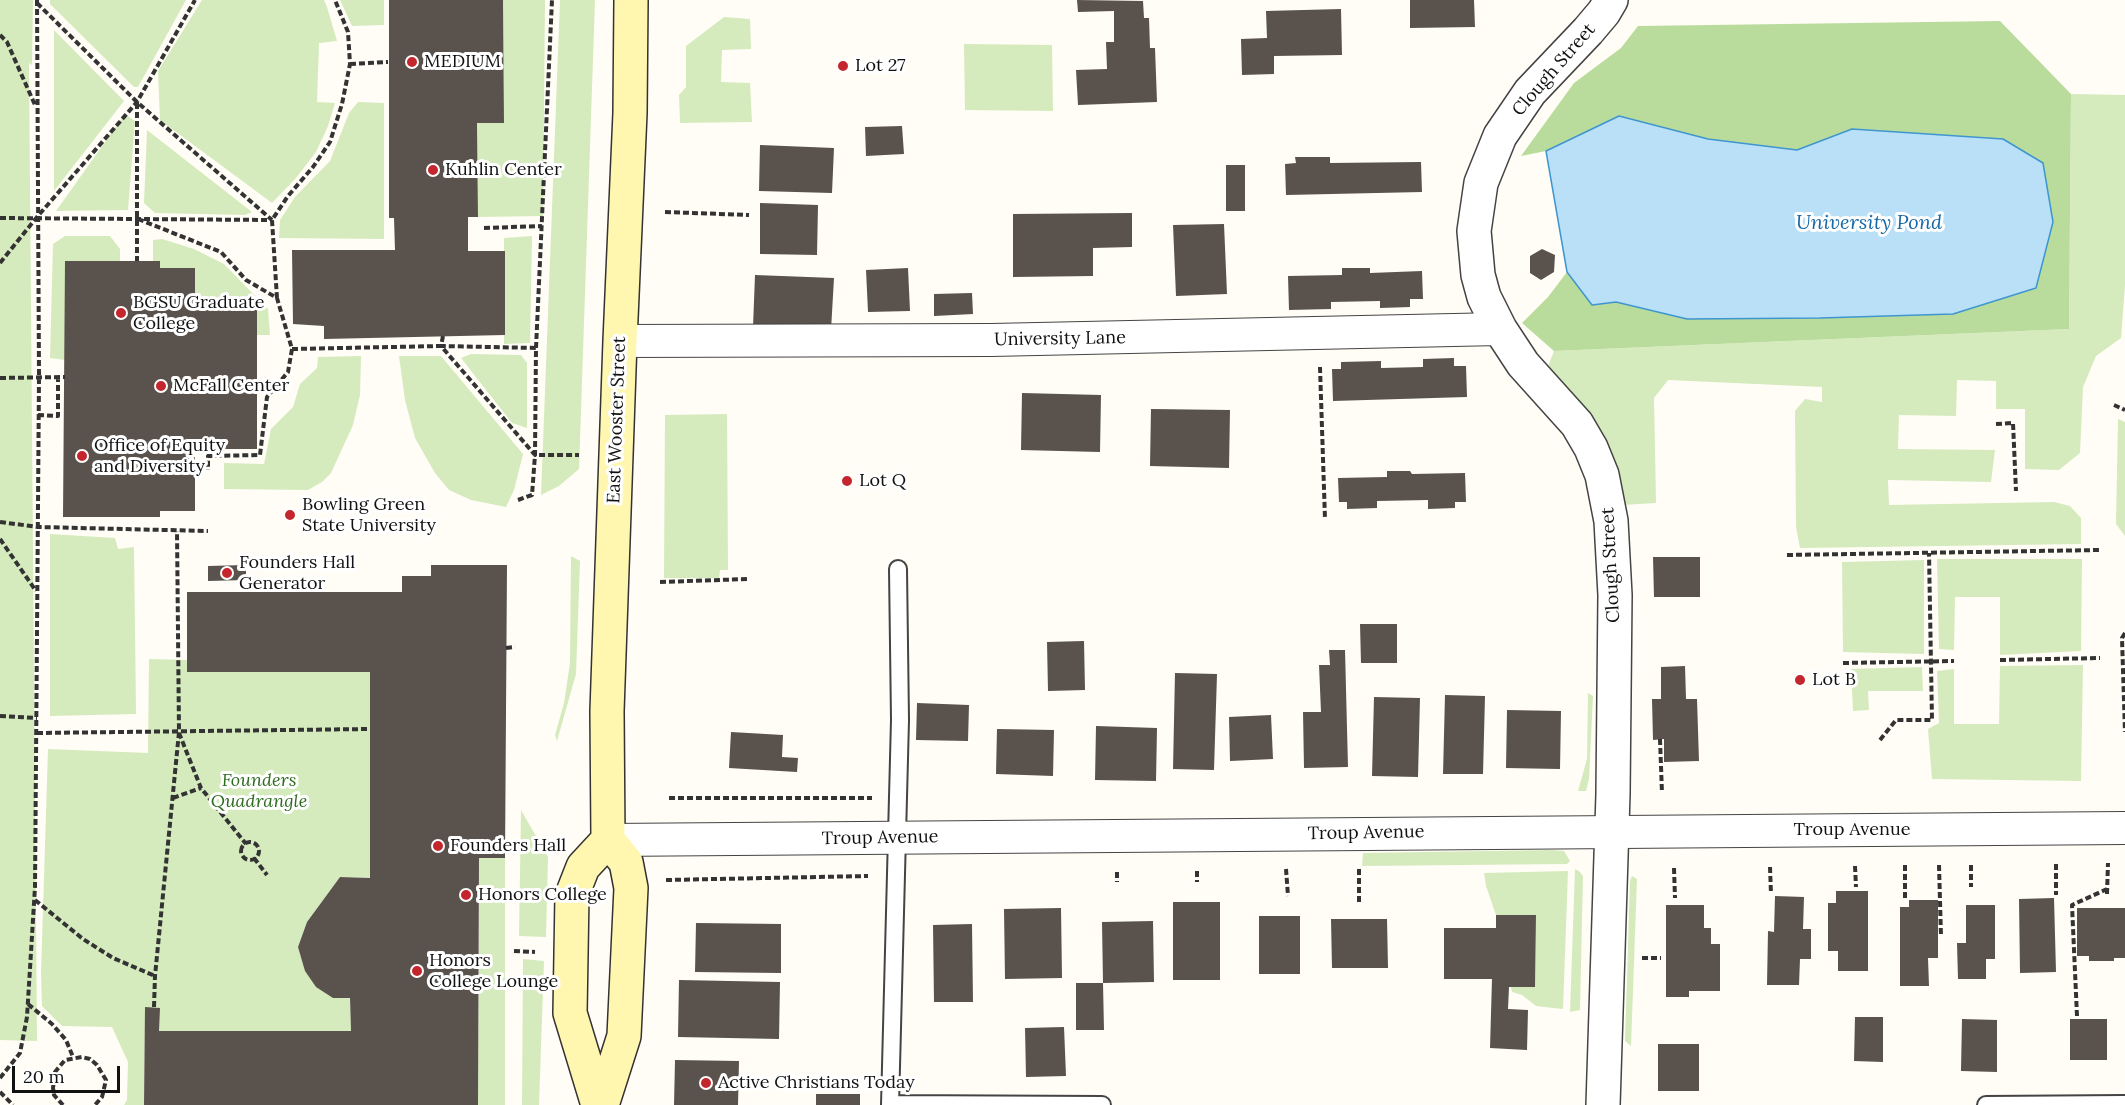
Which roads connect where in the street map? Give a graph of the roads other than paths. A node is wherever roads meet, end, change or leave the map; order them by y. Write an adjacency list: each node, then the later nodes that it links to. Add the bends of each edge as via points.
1 (632, 0): 4 (main road, East Wooster Street)
2 (1611, 0): 3 (street, Clough Street, via 1588,31 1530,92 1500,136 1484,175 1474,231 1478,275)
3 (1500, 329): 4 (street, University Lane, via 992,340); 7 (street, Clough Street, via 1523,364 1577,424 1602,475 1611,520 1615,595)
4 (620, 341): 9 (main road, East Wooster Street, via 607,711)
5 (898, 569): 8 (lane)
6 (2125, 828): 7 (street, Troup Avenue)
7 (1612, 831): 8 (street, Troup Avenue); 14 (street, Clough Street)
8 (898, 838): 9 (street, Troup Avenue); 12 (lane)
9 (608, 840): 11 (main road, via 626,862 631,888 624,1036); 11 (main road, via 584,867 572,895 570,1013)
10 (2125, 1104): 15 (lane)
11 (600, 1105)
12 (890, 1105): 13 (lane)
13 (1102, 1105)
14 (1603, 1105)
15 (1986, 1105)

